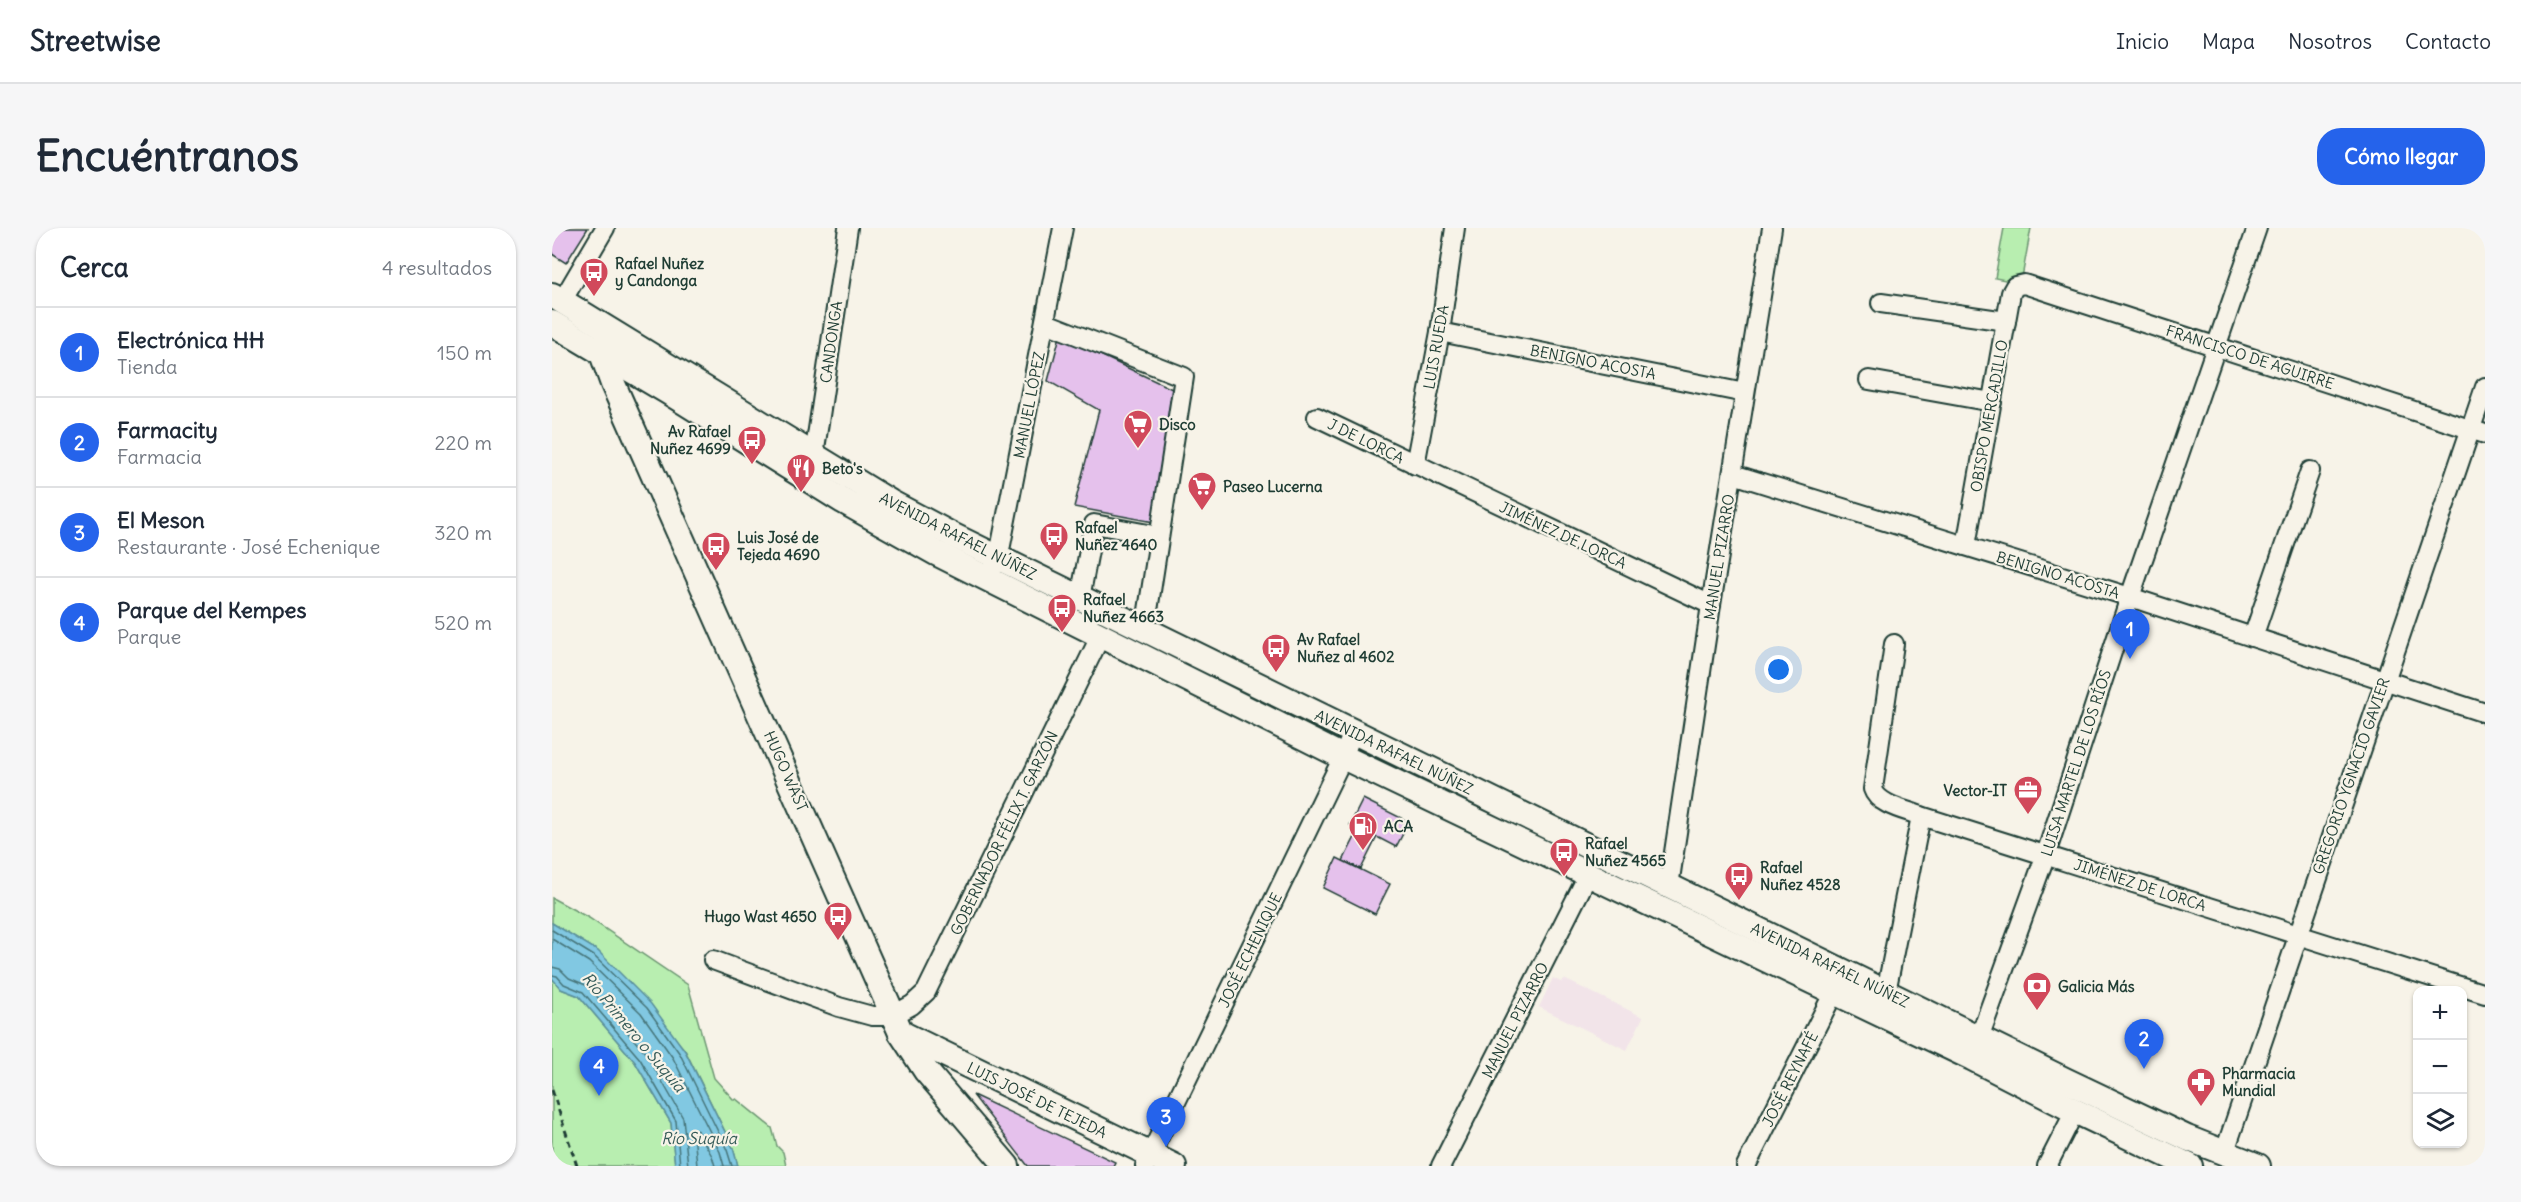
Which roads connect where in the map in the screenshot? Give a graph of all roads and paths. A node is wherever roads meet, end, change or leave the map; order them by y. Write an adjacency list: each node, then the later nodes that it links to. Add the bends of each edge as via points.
1 (605, 228): 8 (street)
2 (848, 228): 23 (street, CANDONGA)
3 (1063, 228): 13 (street, MANUEL LÓPEZ)
4 (1455, 228): 14 (street, LUIS RUEDA)
5 (1772, 228): 19 (street, MANUEL PIZARRO)
6 (2257, 228): 15 (street, LUISA MARTEL DE LOS RÍOS)
7 (2014, 286): 11 (street, OBISPO MERCADILLO); 15 (street, FRANCISCO DE AGUIRRE, via 2024,284)
8 (557, 298): 10 (main road, AVENIDA RAFAEL NÚÑEZ)
9 (1881, 303): 11 (street)
10 (589, 317): 16 (main road, HUGO WAST); 23 (main road, AVENIDA RAFAEL NÚÑEZ)
11 (2006, 321): 20 (street, OBISPO MERCADILLO)
12 (552, 323): 16 (main road, AVENIDA RAFAEL NÚÑEZ)
13 (1046, 323): 27 (street, via 1184,377); 29 (street, MANUEL LÓPEZ)
14 (1440, 332): 19 (street, BENIGNO ACOSTA); 24 (street, LUIS RUEDA)
15 (2217, 346): 22 (street, FRANCISCO DE AGUIRRE); 31 (street, LUISA MARTEL DE LOS RÍOS)
16 (602, 354): 29 (main road, AVENIDA RAFAEL NÚÑEZ, via 843,501); 50 (main road, HUGO WAST)
17 (1869, 380): 20 (street)
18 (2485, 387): 22 (street, GREGORIO YGNACIO GAVIER)
19 (1745, 393): 26 (street, MANUEL PIZARRO)
20 (1992, 402): 28 (street, OBISPO MERCADILLO)
21 (1317, 417): 24 (street, J DE LORCA)
22 (2478, 431): 37 (street, GREGORIO YGNACIO GAVIER)
23 (814, 456): 29 (main road, AVENIDA RAFAEL NÚÑEZ)
24 (1415, 465): 32 (street, JIMÉNEZ DE LORCA)
25 (2310, 471): 35 (street)
26 (1733, 474): 28 (street, BENIGNO ACOSTA); 32 (street, MANUEL PIZARRO)
27 (1160, 536): 30 (street, via 1094,524); 33 (street)
28 (1966, 546): 31 (street, BENIGNO ACOSTA)
29 (992, 568): 30 (main road, AVENIDA RAFAEL NÚÑEZ); 34 (main road, AVENIDA RAFAEL NÚÑEZ)
30 (1080, 597): 33 (main road, AVENIDA RAFAEL NÚÑEZ)
31 (2130, 597): 35 (street, BENIGNO ACOSTA); 42 (street, LUISA MARTEL DE LOS RÍOS)
32 (1711, 605): 44 (street, MANUEL PIZARRO)
33 (1145, 630): 39 (main road, AVENIDA RAFAEL NÚÑEZ)
34 (1100, 637): 40 (main road, AVENIDA RAFAEL NÚÑEZ); 50 (street, GOBERNADOR FÉLIX T. GARZÓN, via 926,992)
35 (2253, 638): 37 (street, BENIGNO ACOSTA)
36 (1894, 644): 41 (street, JIMÉNEZ DE LORCA, via 1873,789 1883,801)
37 (2384, 680): 38 (street, BENIGNO ACOSTA); 45 (street, GREGORIO YGNACIO GAVIER)
38 (2485, 713)
39 (1353, 732): 40 (street, JOSÉ ECHENIQUE); 44 (main road, AVENIDA RAFAEL NÚÑEZ)
40 (1343, 757): 43 (main road, AVENIDA RAFAEL NÚÑEZ); 54 (street, JOSÉ ECHENIQUE)
41 (1921, 816): 42 (street, JIMÉNEZ DE LORCA); 48 (street)
42 (2046, 854): 45 (street, JIMÉNEZ DE LORCA); 51 (street, LUISA MARTEL DE LOS RÍOS)
43 (1588, 874): 47 (main road, AVENIDA RAFAEL NÚÑEZ); 59 (street, MANUEL PIZARRO)
44 (1669, 886): 48 (main road, AVENIDA RAFAEL NÚÑEZ)
45 (2297, 935): 49 (street, JIMÉNEZ DE LORCA); 55 (street, GREGORIO YGNACIO GAVIER)
46 (713, 960): 50 (street, LUIS JOSÉ DE TEJEDA)
47 (1834, 992): 51 (main road, AVENIDA RAFAEL NÚÑEZ); 60 (street, JOSÉ REYNAFÉ)
48 (1886, 992): 51 (main road, AVENIDA RAFAEL NÚÑEZ)
49 (2485, 994)
50 (897, 1025): 54 (main road, LUIS JOSÉ DE TEJEDA); 57 (main road, HUGO WAST, via 926,1071)
51 (1976, 1048): 53 (main road, AVENIDA RAFAEL NÚÑEZ); 55 (main road, AVENIDA RAFAEL NÚÑEZ, via 2157,1124)
52 (552, 1090): 56 (path)
53 (2075, 1111): 61 (street); 62 (main road, AVENIDA RAFAEL NÚÑEZ)
54 (1148, 1160): 58 (main road, LUIS JOSÉ DE TEJEDA)
55 (2226, 1160): 63 (main road, AVENIDA RAFAEL NÚÑEZ)
56 (577, 1166)
57 (1007, 1166)
58 (1174, 1166)
59 (1441, 1166)
60 (1746, 1166)
61 (2047, 1166)
62 (2190, 1166)
63 (2258, 1166)

